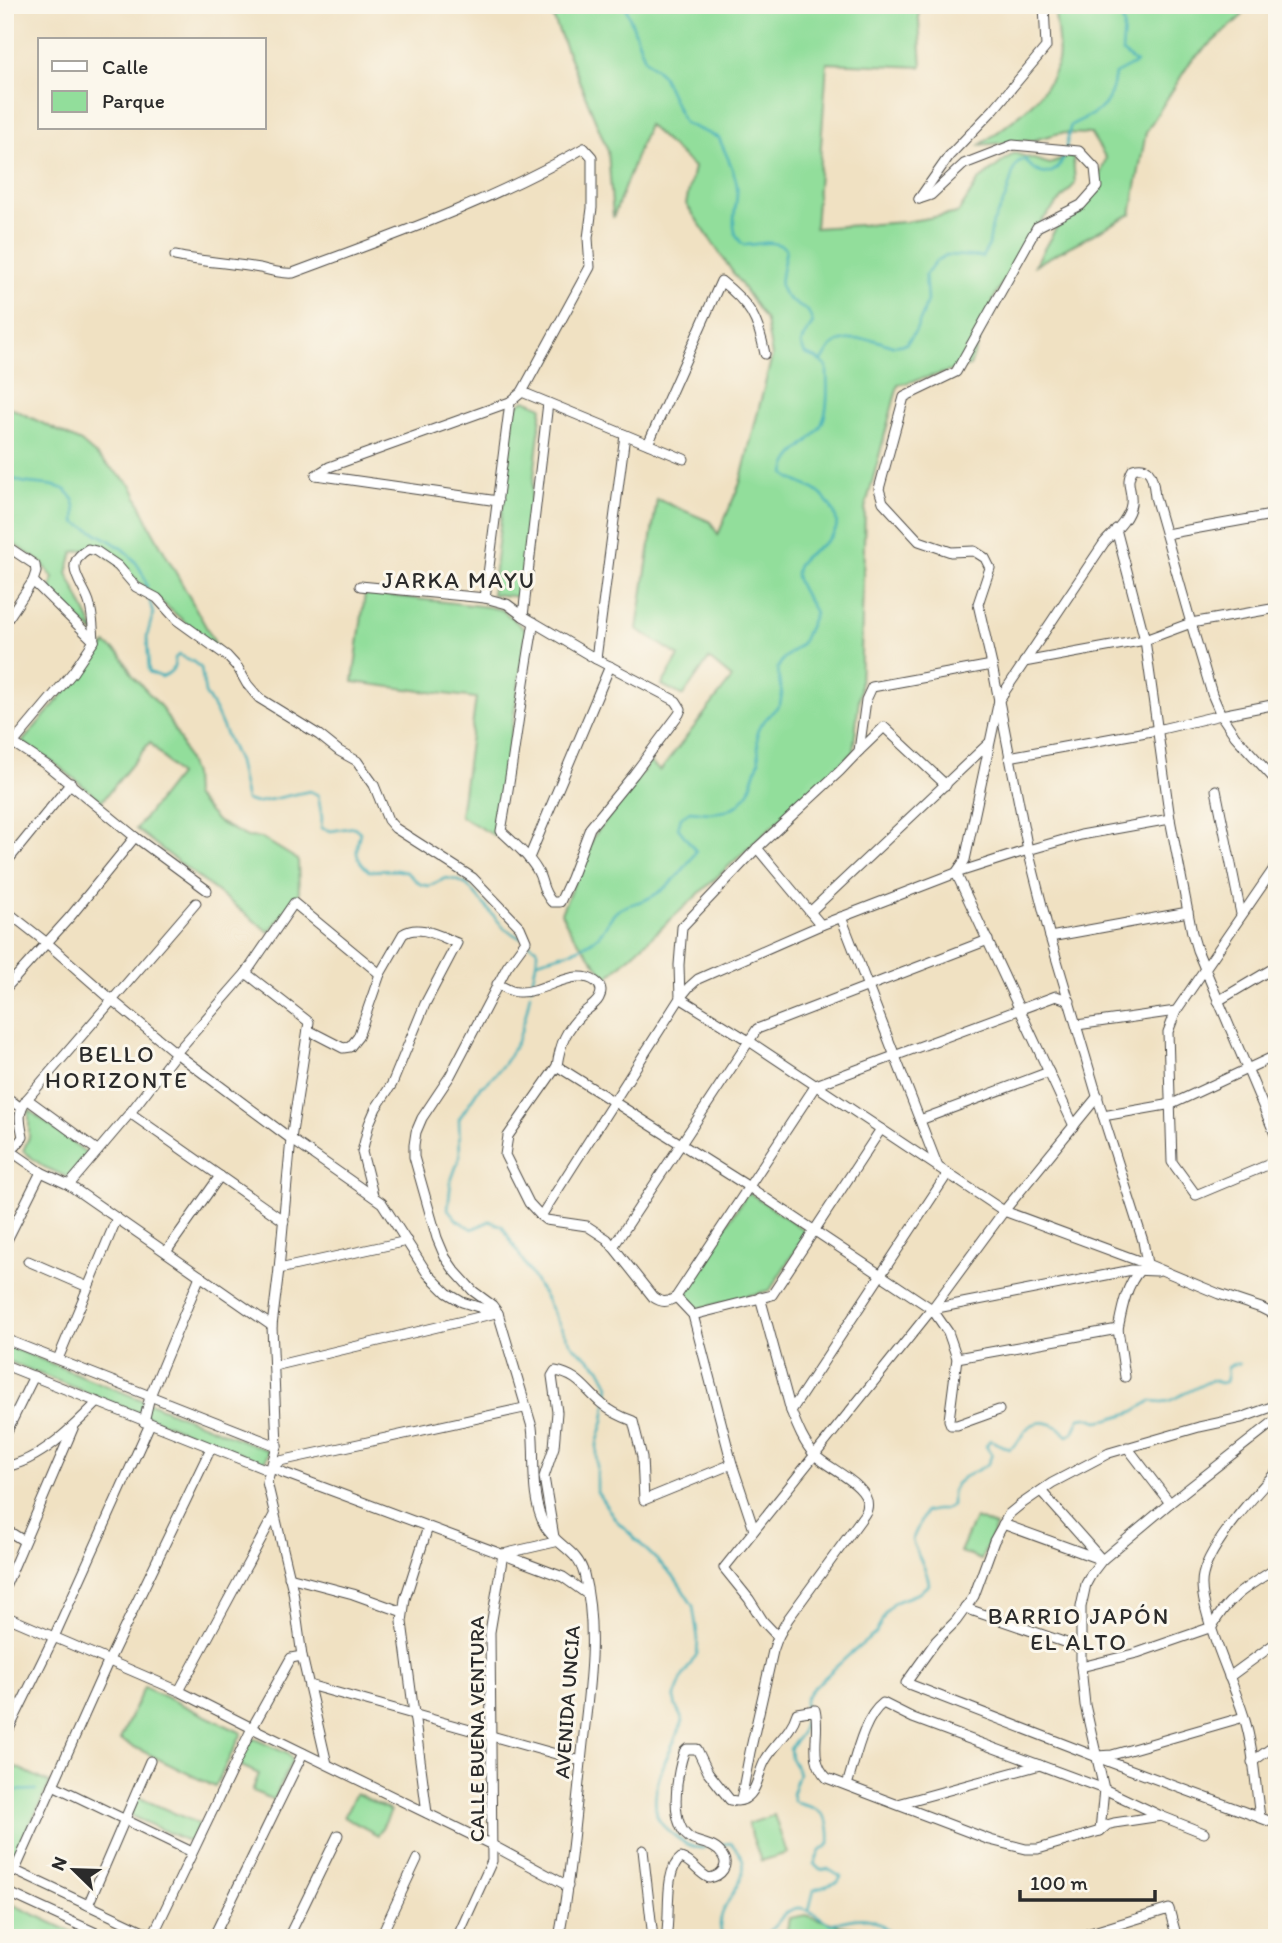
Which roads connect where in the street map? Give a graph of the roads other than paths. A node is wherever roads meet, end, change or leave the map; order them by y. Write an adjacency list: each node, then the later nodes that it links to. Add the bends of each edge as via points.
1 (1044, 5): 27 (street, via 1046,47 949,156 919,199 932,195 964,164 1013,145 1079,151 1095,168 1097,187 1082,205 1037,228 956,372 904,397 879,489 883,502 919,541 951,552 974,551 985,558 990,568 978,604)
2 (175, 256): 4 (street, via 293,274 479,201 584,148 592,157 590,267)
3 (765, 354): 8 (street, via 760,328 741,297 721,281)
4 (522, 392): 5 (street); 6 (street)
5 (510, 402): 10 (street); 10 (street, via 316,475)
6 (548, 403): 7 (street); 19 (street)
7 (625, 435): 8 (street); 25 (street)
8 (648, 444): 9 (street)
9 (684, 459)
10 (498, 501): 17 (street)
11 (1277, 514): 13 (street)
12 (1116, 529): 13 (street, via 1131,504 1130,474 1142,468 1151,475); 23 (street); 26 (street)
13 (1166, 534): 22 (street)
14 (5, 545): 15 (street, via 35,565)
15 (33, 581): 21 (street); 24 (street)
16 (360, 586): 17 (street)
17 (485, 598): 19 (street, via 507,604)
18 (1277, 608): 22 (street)
19 (523, 616): 20 (street)
20 (534, 622): 25 (street); 47 (street, via 501,831)
21 (5, 623)
22 (1191, 623): 23 (street); 31 (street)
23 (1145, 640): 26 (street); 32 (street)
24 (94, 641): 34 (street); 66 (street, via 88,599 75,568 81,553 88,550 118,566 136,587 157,598 177,620 227,656 259,698 357,761 395,828 473,878 520,927 526,941)
25 (596, 659): 28 (street)
26 (1024, 662): 29 (street)
27 (992, 665): 29 (street); 36 (street, via 872,687)
28 (610, 666): 47 (street); 47 (street, via 676,701 680,714 590,828 560,902 545,895 539,872)
29 (999, 700): 35 (street); 38 (street)
30 (1277, 704): 31 (street)
31 (1221, 715): 32 (street); 39 (street)
32 (1157, 730): 38 (street); 43 (street)
33 (5, 736): 34 (street)
34 (13, 743): 37 (street); 40 (street)
35 (989, 743): 41 (street); 50 (street, via 965,860)
36 (859, 751): 41 (street, via 884,727); 45 (street)
37 (5, 753)
38 (1009, 757): 46 (street)
39 (1277, 782)
40 (71, 783): 44 (street); 48 (street)
41 (946, 785): 54 (street)
42 (1216, 790): 56 (street)
43 (1170, 819): 46 (street); 55 (street)
44 (135, 837): 51 (street); 61 (street)
45 (757, 848): 54 (street); 69 (street, via 682,927)
46 (1028, 850): 50 (street); 59 (street)
47 (529, 858)
48 (5, 864)
49 (1277, 864): 56 (street)
50 (956, 873): 57 (street); 60 (street)
51 (207, 890)
52 (196, 903): 70 (street)
53 (5, 910): 61 (street)
54 (810, 912): 58 (street)
55 (1188, 912): 59 (street); 63 (street)
56 (1241, 914): 63 (street)
57 (841, 917): 58 (street); 67 (street)
58 (821, 925): 69 (street, via 698,979)
59 (1051, 937): 71 (street)
60 (988, 940): 67 (street); 73 (street)
61 (47, 943): 68 (street); 70 (street)
62 (1277, 966): 72 (street)
63 (1204, 967): 72 (street); 74 (street)
64 (246, 973): 65 (street, via 294,902); 76 (street, via 309,1022); 78 (street)
65 (380, 974): 76 (street, via 358,1037 350,1047 343,1048); 107 (street, via 409,930 457,943 369,1124 362,1152)
66 (497, 984): 81 (street, via 517,992 577,977 598,983 600,997 570,1026); 126 (street, via 450,1076 422,1118 414,1157 445,1256)
67 (868, 985): 77 (street, via 757,1028); 79 (street)
68 (5, 989)
69 (680, 998): 77 (street); 87 (street)
70 (112, 1000): 78 (street); 88 (street)
71 (1070, 1001): 73 (street, via 1056,996); 75 (street)
72 (1218, 1001): 82 (street)
73 (1019, 1009): 79 (street); 83 (street)
74 (1176, 1011): 75 (street); 89 (street, via 1168,1032)
75 (1077, 1025): 86 (street)
76 (308, 1030): 95 (street)
77 (749, 1041): 84 (street); 97 (street)
78 (176, 1053): 90 (street); 95 (street)
79 (895, 1055): 84 (street); 92 (street)
80 (1277, 1055): 82 (street)
81 (557, 1066): 87 (street); 109 (street, via 508,1136 505,1155 529,1203)
82 (1248, 1069): 89 (street); 96 (street)
83 (1049, 1072): 92 (street); 93 (street)
84 (816, 1085): 94 (street); 106 (street)
85 (5, 1096): 88 (street)
86 (1098, 1096): 91 (street); 93 (street)
87 (613, 1101): 97 (street); 109 (street)
88 (24, 1103): 98 (street, via 19,1121 23,1137); 99 (street)
89 (1172, 1104): 91 (street); 100 (street, via 1172,1162 1196,1195)
90 (130, 1112): 99 (street); 104 (street)
91 (1103, 1116): 118 (street, via 1143,1241)
92 (920, 1120): 101 (street)
93 (1074, 1126): 108 (street)
94 (881, 1129): 101 (street); 112 (street)
95 (291, 1139): 107 (street); 111 (street)
96 (1277, 1139)
97 (680, 1144): 106 (street); 115 (street)
98 (7, 1148): 102 (street)
99 (97, 1150): 105 (street)
100 (1277, 1161)
101 (938, 1167): 103 (street)
102 (41, 1172): 105 (street); 114 (street)
103 (948, 1173): 108 (street); 121 (street)
104 (220, 1176): 111 (street); 116 (street)
105 (69, 1185): 110 (street)
106 (749, 1187): 112 (street); 123 (street)
107 (373, 1195): 113 (street)
108 (1004, 1211): 118 (street); 125 (street)
109 (541, 1216): 115 (street, via 587,1226)
110 (117, 1219): 116 (street); 122 (street)
111 (284, 1221): 119 (street)
112 (815, 1230): 121 (street); 124 (street, via 772,1295)
113 (407, 1241): 119 (street); 126 (street, via 427,1273 447,1293)
114 (5, 1244)
115 (613, 1247): 123 (street, via 653,1297 661,1302)
116 (166, 1252): 120 (street)
117 (28, 1261): 122 (street)
118 (1144, 1267): 125 (street); 128 (street); 130 (street, via 1132,1278)
119 (279, 1269): 129 (street)
120 (200, 1276): 129 (street); 138 (street)
121 (880, 1276): 125 (street); 143 (street)
122 (88, 1287): 133 (street)
123 (676, 1297): 127 (street)
124 (760, 1297): 127 (street); 143 (street)
125 (932, 1309): 132 (street, via 948,1332); 151 (street)
126 (498, 1313): 135 (street); 141 (street, AVENIDA UNCIA)
127 (693, 1315): 152 (street)
128 (1277, 1316)
129 (272, 1326): 135 (street)
130 (1118, 1329): 132 (street); 137 (street)
131 (5, 1339): 133 (street)
132 (957, 1358): 142 (street, via 951,1425)
133 (58, 1359): 138 (street)
134 (5, 1365): 136 (street)
135 (274, 1366): 148 (street)
136 (34, 1377): 139 (street); 147 (street)
137 (1125, 1377)
138 (150, 1396): 145 (street); 148 (street)
139 (98, 1402): 145 (street); 146 (street)
140 (1277, 1405): 149 (street)
141 (524, 1408): 154 (street, via 280,1461); 164 (street, AVENIDA UNCIA, via 533,1435 541,1517)
142 (999, 1410)
143 (791, 1411): 151 (street)
144 (1277, 1419): 157 (street)
145 (147, 1423): 150 (street); 175 (street)
146 (74, 1426): 153 (street, via 24,1463); 163 (street)
147 (5, 1435)
148 (277, 1446): 154 (street)
149 (1127, 1447): 156 (street); 157 (street)
150 (211, 1448): 154 (street); 180 (street)
151 (815, 1455): 162 (street); 176 (street, via 858,1487 867,1509)
152 (732, 1464): 162 (street); 164 (street, via 644,1500 642,1457 633,1421 601,1404 567,1373 555,1371 554,1447 544,1477)
153 (5, 1467)
154 (268, 1469): 158 (street); 160 (street)
155 (1275, 1478): 174 (street, via 1228,1529 1205,1568 1202,1594)
156 (1041, 1491): 159 (street, via 1009,1514); 166 (street)
157 (1170, 1503): 166 (street)
158 (274, 1515): 168 (street); 184 (street)
159 (1003, 1524): 166 (street); 171 (street, via 979,1586)
160 (428, 1527): 165 (street); 172 (street)
161 (5, 1529): 163 (street)
162 (754, 1530): 176 (street, via 724,1569)
163 (24, 1541): 169 (street)
164 (555, 1542): 165 (street); 170 (street, AVENIDA UNCIA, via 575,1557)
165 (503, 1555): 170 (street, via 563,1577); 190 (street, CALLE BUENA VENTURA, via 490,1632)
166 (1102, 1560): 178 (street, via 1083,1596)
167 (1277, 1567): 174 (street, via 1238,1592)
168 (289, 1577): 172 (street); 179 (street)
169 (5, 1587)
170 (587, 1594): 196 (street, AVENIDA UNCIA, via 591,1674)
171 (965, 1608): 178 (street); 194 (street, via 906,1683)
172 (403, 1612): 186 (street)
173 (5, 1616): 175 (street)
174 (1212, 1627): 181 (street); 182 (street)
175 (54, 1637): 180 (street); 187 (street)
176 (778, 1637): 203 (street)
177 (1277, 1642): 182 (street)
178 (1081, 1648): 181 (street)
179 (302, 1656): 183 (street); 189 (street, via 291,1658)
180 (109, 1660): 184 (street); 200 (street)
181 (1081, 1667): 194 (street)
182 (1229, 1677): 188 (street)
183 (309, 1685): 186 (street); 198 (street)
184 (179, 1691): 189 (street)
185 (5, 1712): 187 (street)
186 (414, 1714): 190 (street); 205 (street)
187 (15, 1716): 191 (street)
188 (1244, 1717): 194 (street); 197 (street)
189 (251, 1728): 193 (street); 215 (street)
190 (491, 1736): 196 (street); 213 (street, CALLE BUENA VENTURA)
191 (5, 1737)
192 (1277, 1744): 197 (street)
193 (303, 1753): 198 (street); 225 (street)
194 (1097, 1756): 202 (street); 207 (street)
195 (150, 1761): 208 (street)
196 (581, 1761): 219 (street, AVENIDA UNCIA)
197 (1252, 1762): 207 (street)
198 (327, 1764): 205 (street)
199 (1040, 1765): 201 (street, via 883,1703 867,1723); 202 (street); 204 (street)
200 (53, 1785): 208 (street); 218 (street)
201 (847, 1786): 203 (street, via 827,1778 817,1764 818,1723 815,1710 811,1710 797,1713 790,1730 765,1760 756,1786); 204 (street)
202 (1104, 1789): 206 (street); 210 (street)
203 (741, 1800): 230 (street, via 730,1800 697,1749 687,1749 676,1783 680,1824 687,1836 719,1851 725,1863 720,1874 709,1878 687,1860 677,1861 672,1869)
204 (898, 1804): 210 (street, via 1026,1849)
205 (427, 1813): 213 (street)
206 (1161, 1816): 210 (street, via 1114,1823); 211 (street)
207 (1260, 1817): 209 (street)
208 (125, 1819): 215 (street); 221 (street)
209 (1277, 1824)
210 (1100, 1831)
211 (1204, 1833)
212 (338, 1835): 226 (street)
213 (492, 1845): 219 (street); 223 (street, CALLE BUENA VENTURA, via 492,1861)
214 (642, 1850): 229 (street)
215 (192, 1852): 222 (street)
216 (417, 1859): 227 (street)
217 (5, 1866): 218 (street)
218 (15, 1870): 221 (street)
219 (568, 1886): 228 (street, AVENIDA UNCIA)
220 (5, 1891): 224 (street)
221 (88, 1905): 222 (street)
222 (155, 1937)
223 (460, 1937)
224 (107, 1938)
225 (213, 1938)
226 (288, 1938)
227 (380, 1938)
228 (559, 1938)
229 (653, 1938)
230 (666, 1938)
231 (1088, 1938): 232 (street, via 1087,1934 1169,1909)
232 (1177, 1938)

